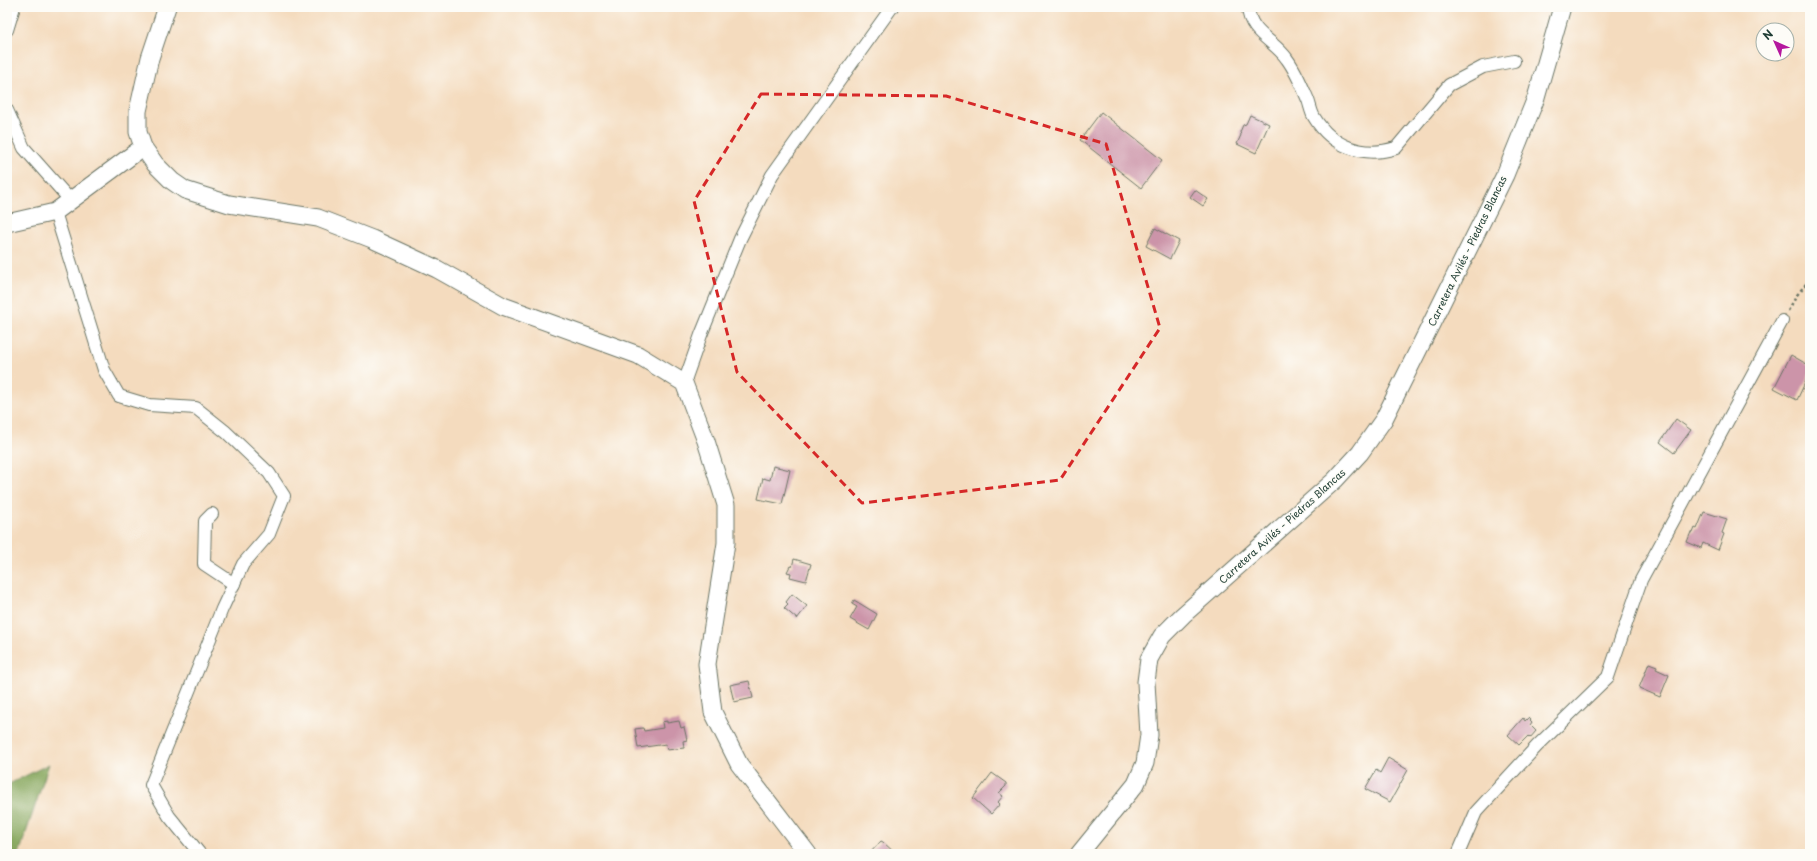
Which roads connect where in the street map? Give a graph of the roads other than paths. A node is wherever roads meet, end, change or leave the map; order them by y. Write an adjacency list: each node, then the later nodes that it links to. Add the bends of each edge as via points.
1 (14, 7): 6 (street)
2 (167, 7): 9 (street, via 150,58 138,110 138,132)
3 (892, 7): 14 (street, via 772,175 740,239)
4 (1248, 7): 7 (street, via 1252,26 1287,58 1300,81 1314,117 1333,138 1349,148 1366,152 1382,152 1396,148 1449,85 1483,67)
5 (1562, 7): 19 (street, Carretera Avilés - Piedras Blancas, via 1536,98 1505,175 1384,419 1360,453 1335,480 1162,636 1149,659 1146,682 1149,735 1145,763 1136,784)
6 (7, 30)
7 (1514, 61)
8 (7, 110): 10 (street, via 24,148)
9 (143, 147): 10 (street); 14 (street, via 155,164 185,190 229,204 318,218 437,269 503,306 638,355)
10 (71, 200): 11 (street)
11 (55, 212): 12 (street); 16 (street, via 104,370 119,396 150,404 196,408 270,473 284,496 269,534 243,564)
12 (7, 223)
13 (1782, 321): 20 (street, via 1641,580 1608,677 1537,746 1476,812)
14 (684, 383): 18 (street, via 726,505 726,543 708,664 713,712 739,764)
15 (212, 514): 16 (street, via 205,521 204,564)
16 (234, 584): 17 (street, via 151,785 169,816)
17 (200, 854)
18 (808, 854)
19 (1079, 854)
20 (1458, 854)

